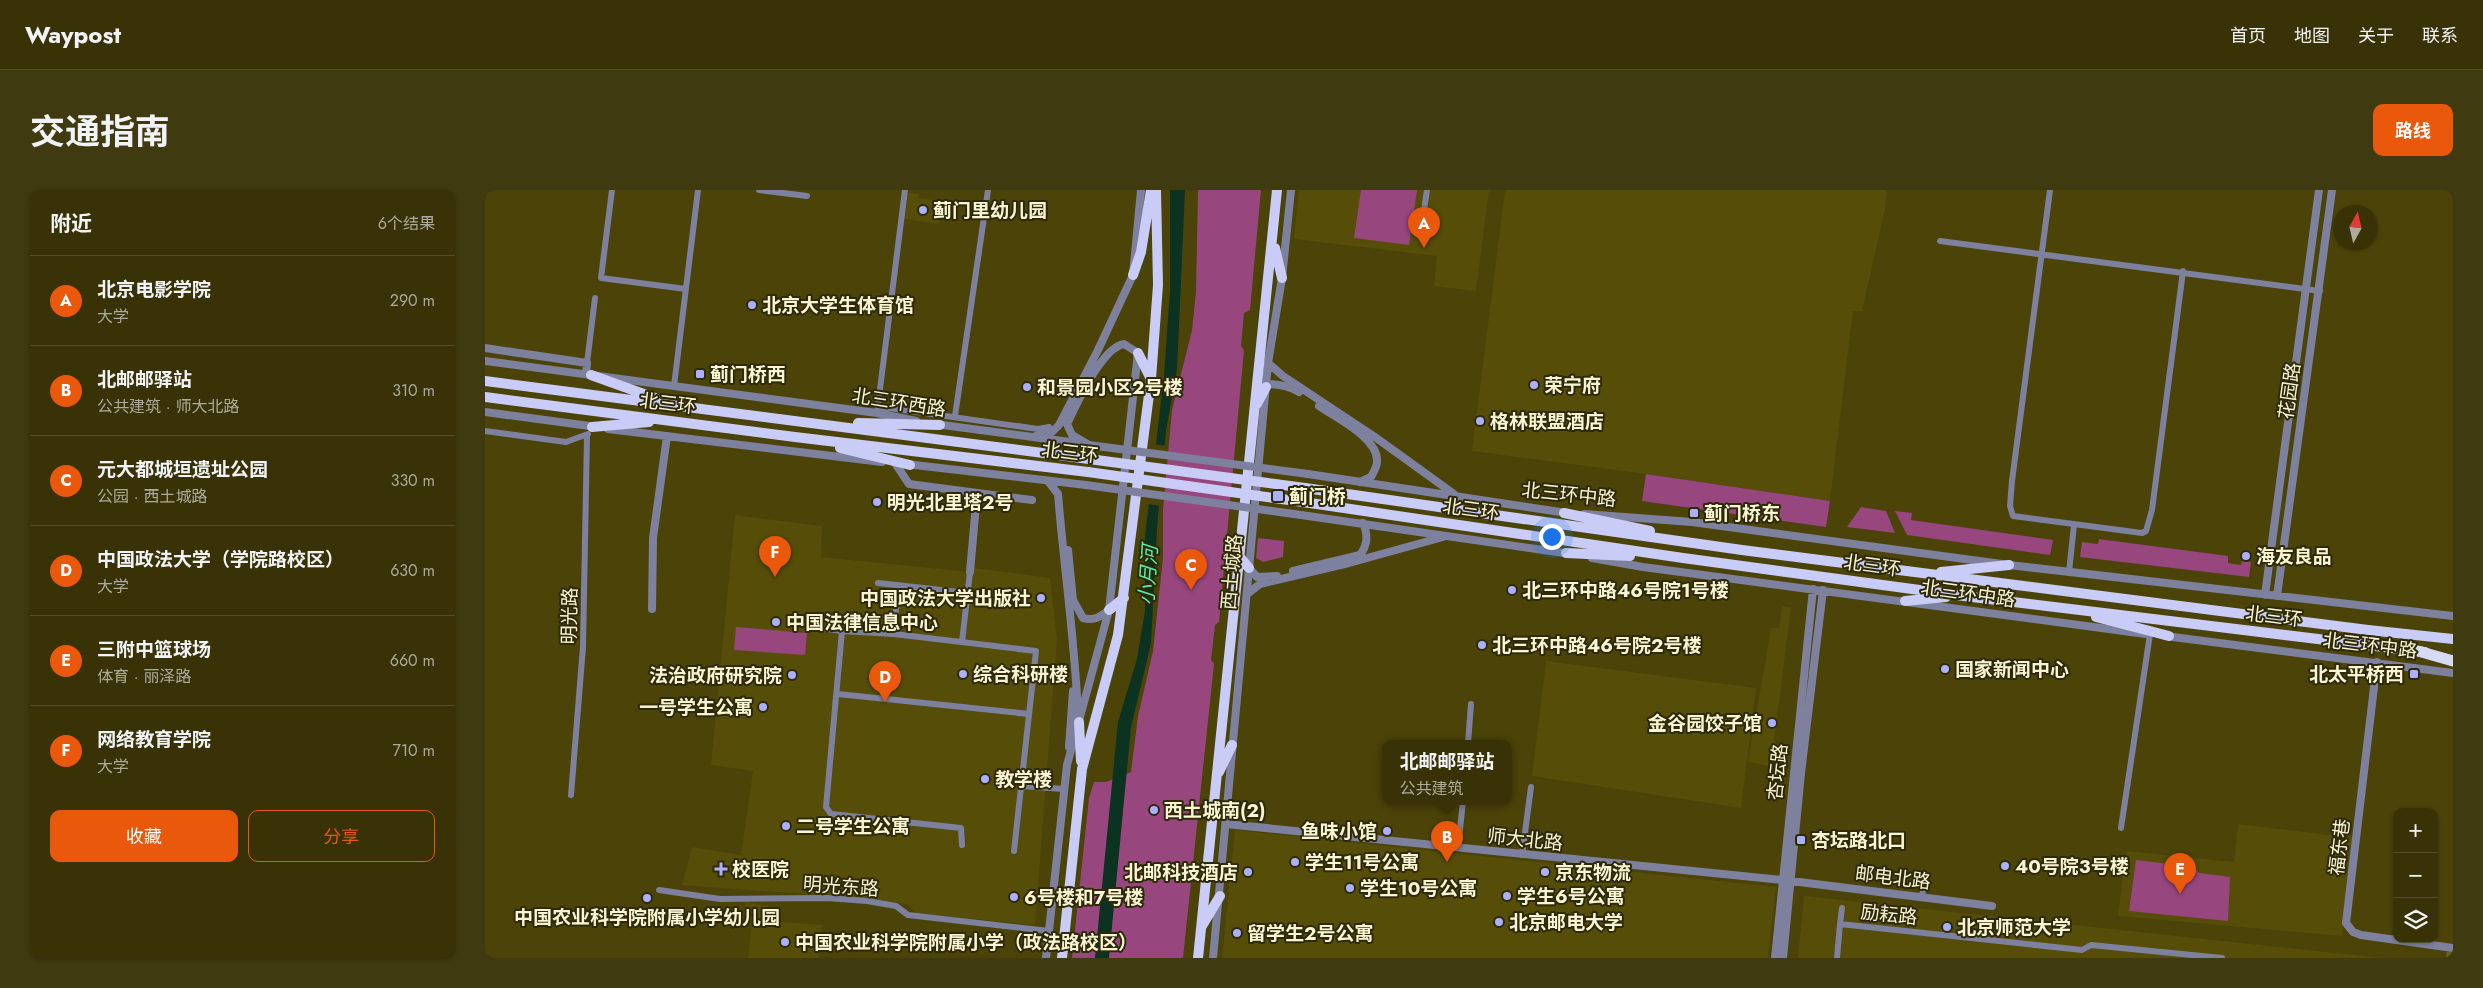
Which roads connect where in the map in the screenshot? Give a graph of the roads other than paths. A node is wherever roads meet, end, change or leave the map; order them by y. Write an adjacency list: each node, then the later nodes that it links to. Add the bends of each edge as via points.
1 (612, 190): 23 (street, via 601,278)
2 (698, 190): 23 (street)
3 (759, 190): 15 (street)
4 (905, 190): 44 (street)
5 (988, 190): 45 (street)
6 (1141, 190): 21 (street)
7 (1151, 190): 21 (highway, via 1141,252)
8 (1156, 190): 36 (highway, via 1159,285)
9 (1277, 190): 17 (highway, 西土城路)
10 (1291, 190): 22 (street, 西土城路)
11 (1427, 190): 16 (street)
12 (2050, 190): 19 (street)
13 (2319, 190): 24 (street, 花园路)
14 (2332, 190): 25 (street, 花园路)
15 (807, 196)
16 (1420, 236)
17 (1273, 239): 22 (highway); 27 (highway, 西土城路)
18 (1940, 241): 19 (street)
19 (2042, 254): 20 (street); 67 (street, via 2013,472 2011,512 2015,517)
20 (2183, 272): 24 (street); 67 (street, via 2153,510 2146,531)
21 (1133, 275): 54 (street, via 1059,425 1052,432)
22 (1282, 278): 34 (street, 西土城路)
23 (686, 289): 38 (street)
24 (2306, 289): 25 (street); 30 (street, 花园路)
25 (2320, 291): 32 (street, 花园路)
26 (595, 298): 33 (street)
27 (1262, 346): 34 (highway); 43 (highway, 西土城路)
28 (485, 348): 33 (street)
29 (1138, 354): 36 (highway); 55 (street, via 1123,344 1104,356 1067,424 1068,430); 91 (street)
30 (2296, 360): 32 (street); 84 (street, 花园路)
31 (485, 361): 35 (street, 北三环西路)
32 (2310, 362): 86 (street, 花园路)
33 (587, 363): 35 (street)
34 (1268, 363): 39 (street, 西土城路); 63 (street)
35 (588, 374): 38 (street, 北三环西路); 41 (highway)
36 (1151, 379): 87 (highway)
37 (485, 381): 41 (highway, 北三环)
38 (674, 386): 44 (street, 北三环西路)
39 (1266, 387): 43 (highway); 60 (street, via 1273,384 1293,388 1368,439 1376,451 1377,463 1371,477); 74 (street, 西土城路)
40 (485, 397): 47 (highway, 北三环)
41 (673, 405): 46 (highway, 北三环)
42 (485, 412): 51 (street)
43 (1254, 412): 71 (highway, 西土城路)
44 (877, 413): 45 (street, via 889,408); 48 (street, 北三环西路)
45 (955, 416): 49 (street, via 1038,429)
46 (798, 420): 48 (highway); 69 (highway, 北三环, bridge)
47 (670, 421): 51 (highway); 53 (highway, 北三环)
48 (940, 425): 54 (street, 北三环西路)
49 (1049, 427)
50 (485, 431): 51 (street, via 566,442)
51 (590, 431): 52 (street); 118 (street, 明光路, via 583,647)
52 (667, 436): 56 (street, via 823,457); 90 (street, via 653,538)
53 (795, 437): 57 (highway); 72 (highway, 北三环, bridge, via 1088,472)
54 (1032, 437): 55 (street, 北三环西路)
55 (1089, 445): 58 (street, 北三环西路, bridge)
56 (895, 463): 57 (street); 62 (street, via 909,484)
57 (910, 465): 59 (street)
58 (1308, 474): 60 (street, 北三环中路)
59 (1048, 481): 61 (street); 103 (street, via 1058,494)
60 (1360, 482): 63 (street, 北三环中路)
61 (1070, 484): 66 (street, 北三环中路, bridge); 91 (street, via 1064,490 1063,498 1073,600 1083,618 1099,618)
62 (977, 492): 64 (street); 75 (street)
63 (1455, 495): 65 (street, 北三环中路)
64 (1032, 500)
65 (1564, 513): 69 (highway); 73 (street, 北三环中路, via 1692,522)
66 (1363, 523): 68 (street, 北三环中路); 74 (street, via 1367,542 1360,555 1275,576 1257,577)
67 (2074, 525): 76 (street)
68 (1448, 536): 70 (street, 北三环中路); 83 (street, via 1349,564 1260,584)
69 (1742, 550): 77 (highway, 北三环)
70 (1566, 553): 72 (highway); 80 (street, 北三环中路, via 1643,567)
71 (1238, 555): 74 (highway); 114 (highway, 西土城路)
72 (1683, 558): 85 (highway, 北三环)
73 (2009, 565): 76 (street, 北三环中路); 77 (highway)
74 (1249, 568): 83 (street, 西土城路)
75 (970, 572): 82 (street)
76 (2069, 572): 84 (street, 北三环中路)
77 (1923, 573): 98 (highway, 北三环, bridge)
78 (878, 583): 79 (street)
79 (898, 585): 82 (street); 95 (street)
80 (1813, 589): 81 (street, 北三环中路); 127 (street, 杏坛路)
81 (1823, 590): 88 (street, 北三环中路); 127 (street, 杏坛路)
82 (968, 593): 99 (street)
83 (1247, 594): 111 (street, 西土城路)
84 (2265, 595): 86 (street, 北三环中路)
85 (1964, 596): 88 (highway); 89 (highway, 北三环)
86 (2277, 596): 92 (street, 北三环中路)
87 (1124, 598): 91 (highway); 113 (highway, via 1118,635)
88 (1905, 601): 96 (street, 北三环中路)
89 (2056, 607): 97 (highway); 100 (highway, 北三环)
90 (651, 610)
91 (1109, 610): 109 (street)
92 (2453, 616)
93 (820, 628): 94 (street)
94 (842, 631): 95 (street); 106 (street)
95 (894, 634): 99 (street)
96 (2149, 634): 97 (street, 北三环中路); 121 (street)
97 (2169, 636): 104 (street, 北三环中路)
98 (2453, 639)
99 (962, 642): 108 (street, via 1036,651)
100 (2418, 651): 101 (highway, 北三环); 102 (highway)
101 (2453, 655)
102 (2453, 661)
103 (1076, 662): 109 (street); 112 (street)
104 (2377, 662): 105 (street, 北三环中路); 136 (street, 福东巷, via 2346,923 2361,936)
105 (2453, 673)
106 (838, 694): 108 (street); 122 (street, via 826,807 831,814 961,828)
107 (1471, 704): 110 (street)
108 (1029, 714): 115 (street)
109 (1079, 722): 112 (street); 113 (highway)
110 (1468, 740)
111 (1232, 746): 114 (highway); 120 (street, 西土城路)
112 (1067, 765): 117 (street)
113 (1082, 769): 140 (highway)
114 (1217, 777): 134 (highway, 西土城路)
115 (1021, 786): 117 (street); 124 (street)
116 (1531, 787): 125 (street)
117 (1064, 788): 135 (street)
118 (571, 795)
119 (1463, 805): 123 (street)
120 (1226, 824): 123 (street, 师大北路); 129 (street, 西土城路)
121 (2121, 828)
122 (962, 845)
123 (1458, 848): 125 (street, 师大北路)
124 (1014, 851)
125 (1522, 855): 127 (street, 师大北路)
126 (1925, 874): 130 (street)
127 (1787, 881): 130 (street, 邮电北路); 143 (street, 杏坛路); 144 (street, 杏坛路)
128 (659, 890): 135 (street, 明光东路, via 720,899 867,901 896,906 908,915)
129 (1220, 896): 134 (highway); 142 (street, 西土城路)
130 (1922, 897): 131 (street, 邮电北路)
131 (1992, 906)
132 (1842, 908): 133 (street)
133 (1840, 924): 137 (street, 励耘路, via 2082,950 2091,945); 145 (street, 励耘路)
134 (1200, 929): 141 (highway, 西土城路)
135 (1049, 931): 139 (street)
136 (2453, 948)
137 (2145, 955): 138 (street, 励耘路)
138 (2173, 956): 146 (street, 励耘路)
139 (1046, 958)
140 (1062, 958)
141 (1198, 958)
142 (1213, 958)
143 (1775, 958)
144 (1783, 958)
145 (1837, 958)
146 (2222, 958)

